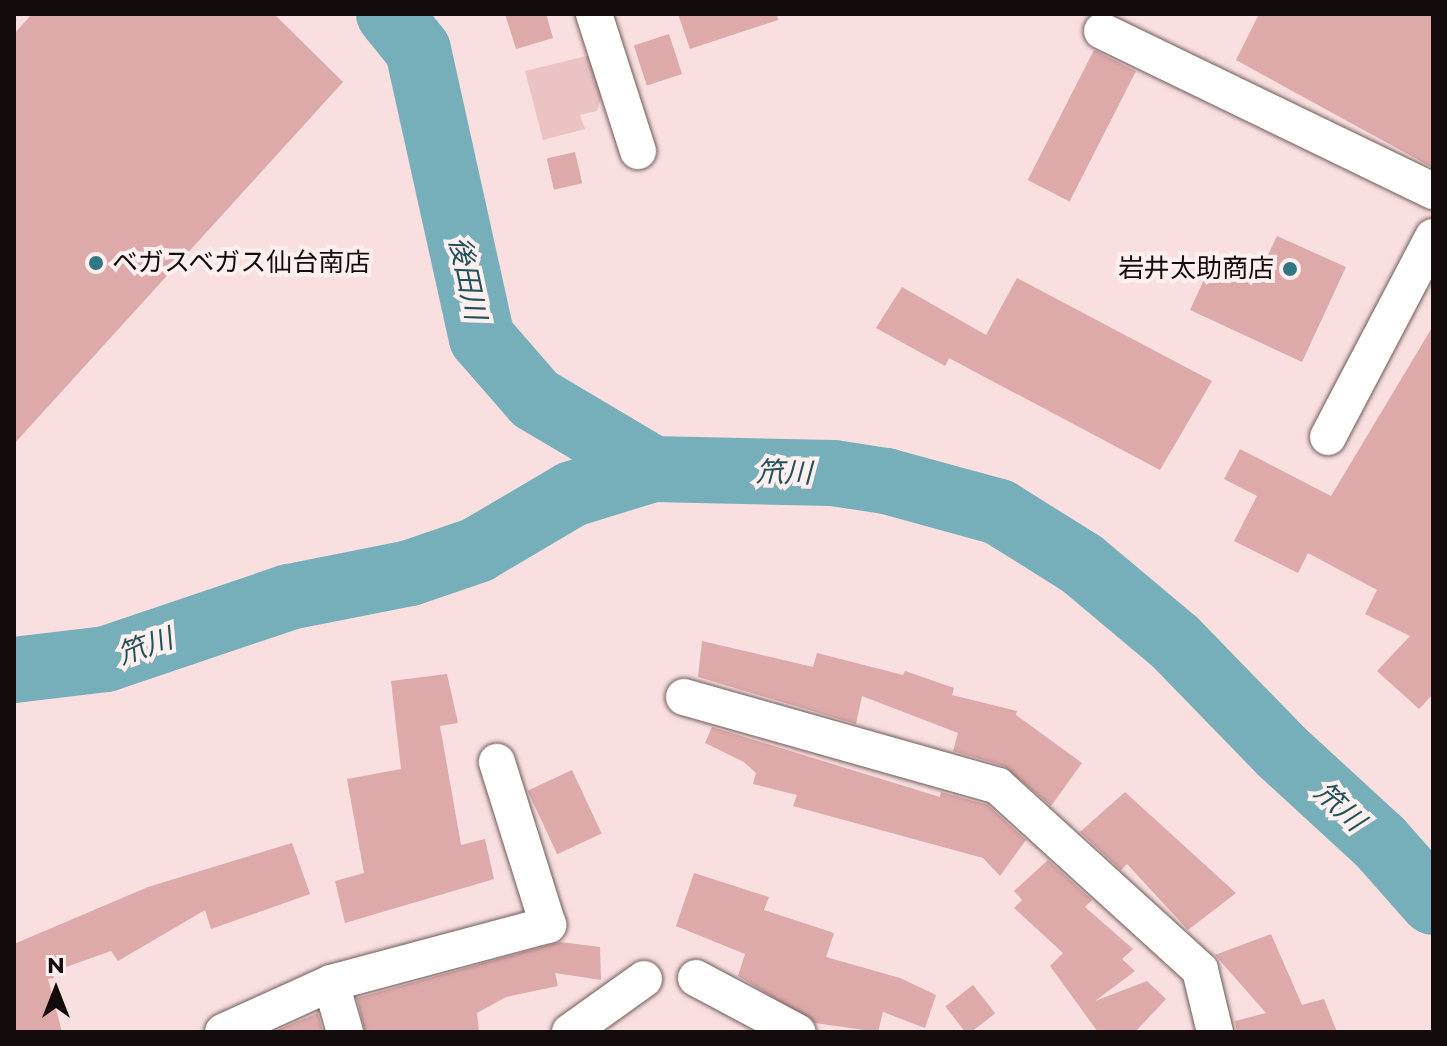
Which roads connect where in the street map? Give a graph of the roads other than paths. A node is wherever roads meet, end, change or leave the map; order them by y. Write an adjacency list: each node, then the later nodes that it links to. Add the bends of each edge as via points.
1 (594, 14): 3 (street)
2 (1102, 31): 4 (street)
3 (638, 151)
4 (1433, 191)
5 (1433, 237): 6 (street)
6 (1328, 437)
7 (684, 697): 16 (street, via 998,786 1200,970)
8 (497, 762): 11 (street, via 548,925)
9 (696, 978): 15 (street)
10 (644, 979): 14 (street)
11 (331, 983): 12 (street); 13 (street)
12 (223, 1032)
13 (345, 1032)
14 (570, 1032)
15 (797, 1032)
16 (1215, 1032)

